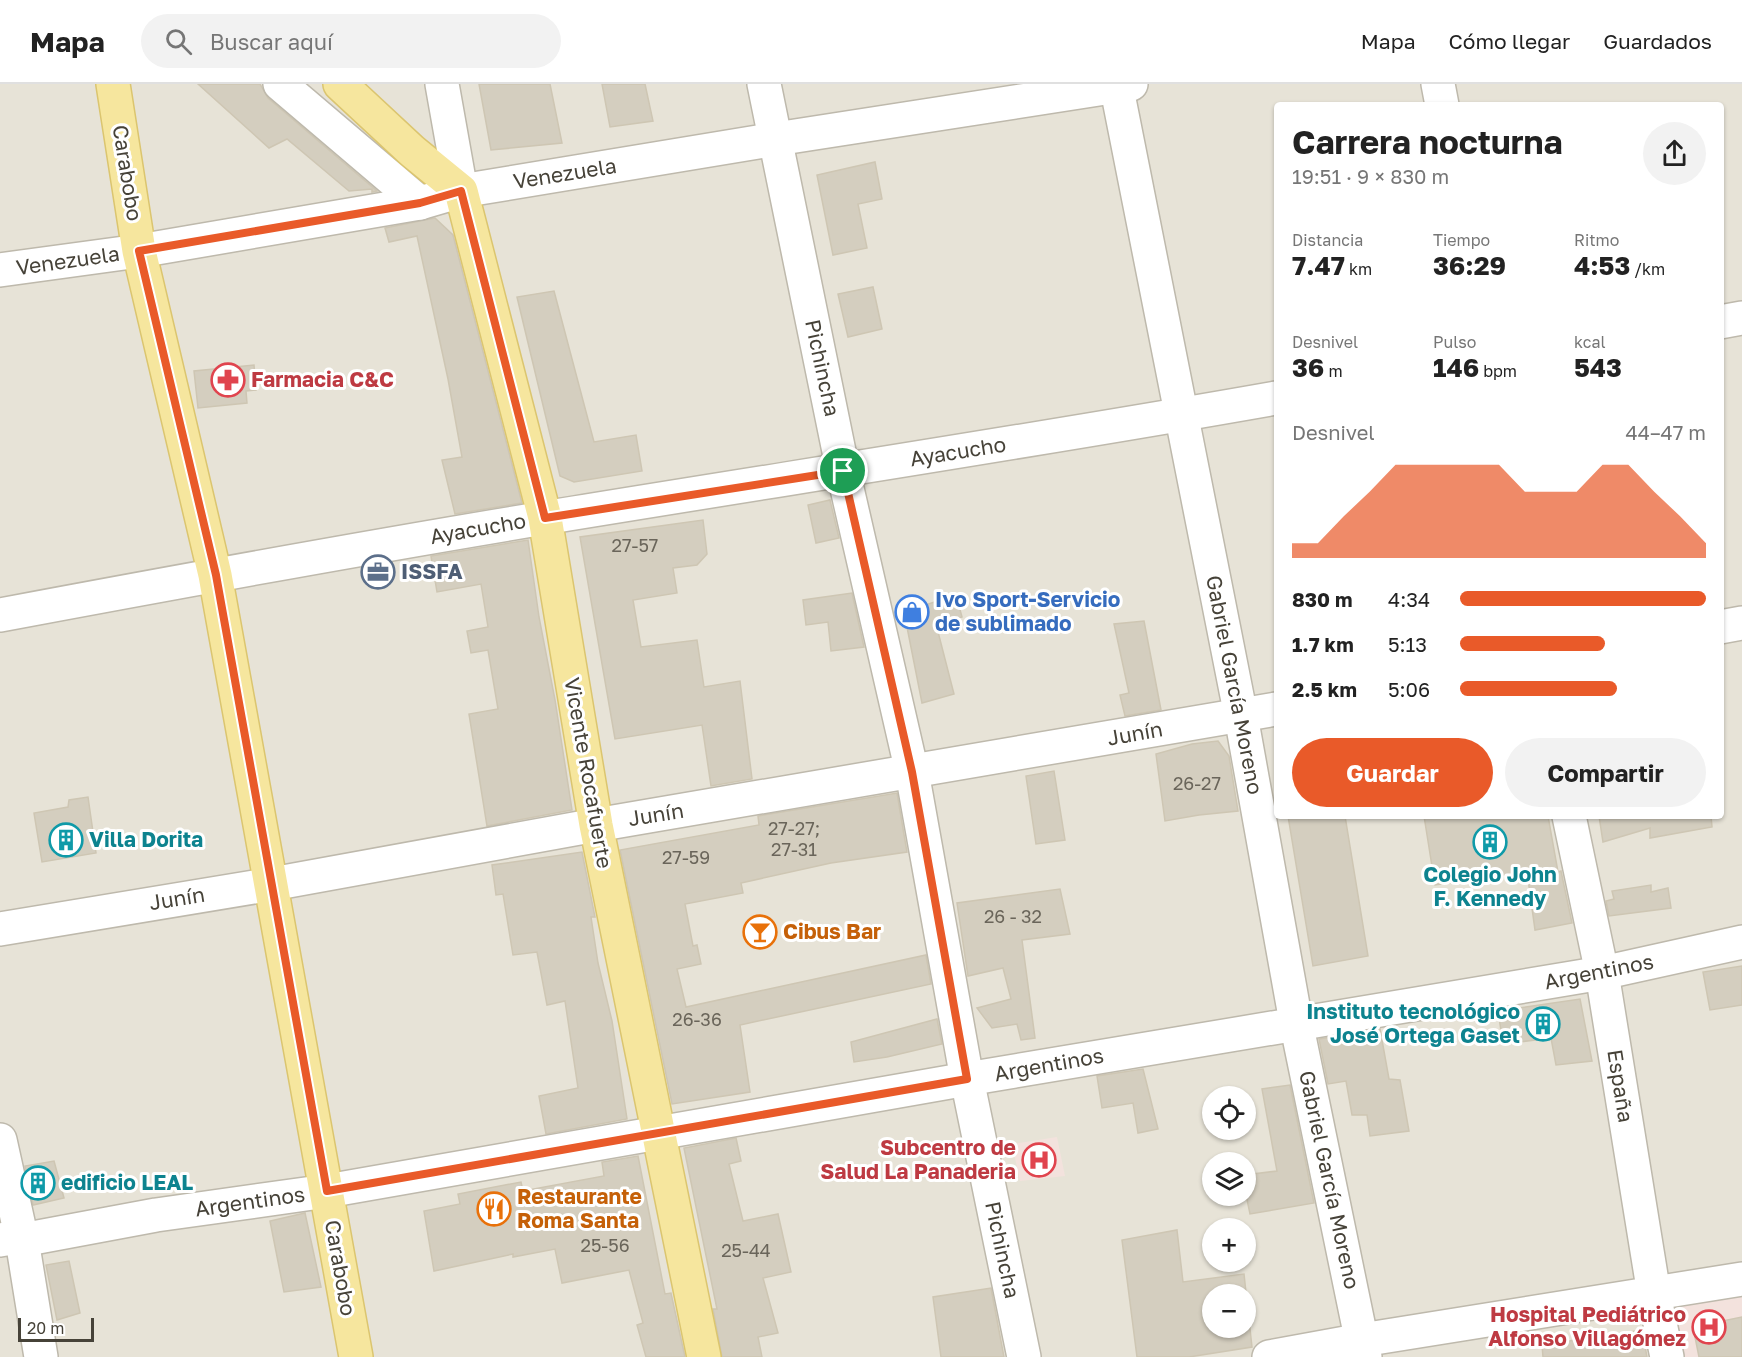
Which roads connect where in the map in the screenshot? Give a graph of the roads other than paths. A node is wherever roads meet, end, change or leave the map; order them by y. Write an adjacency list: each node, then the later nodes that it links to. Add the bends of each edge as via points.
1 (113, 84): 12 (main road, Carabobo)
2 (280, 84): 11 (street)
3 (340, 84): 10 (main road)
4 (442, 84): 10 (street)
5 (764, 84): 9 (street, Pichincha)
6 (1438, 84): 8 (street)
7 (1121, 85): 9 (street, Venezuela); 17 (street, Gabriel García Moreno)
8 (1441, 102)
9 (776, 139): 10 (street, Venezuela); 18 (street, Pichincha)
10 (461, 191): 11 (street, Venezuela); 19 (main road, Vicente Rocafuerte)
11 (420, 203): 12 (street, Venezuela)
12 (139, 251): 13 (street, Venezuela); 20 (main road, Carabobo)
13 (0, 270)
14 (1742, 318): 15 (street)
15 (1724, 321)
16 (1274, 398): 17 (street, Ayacucho)
17 (1180, 415): 18 (street, Ayacucho); 25 (street, Gabriel García Moreno)
18 (843, 471): 19 (street, Ayacucho); 26 (street, Pichincha)
19 (545, 518): 20 (street, Ayacucho); 28 (main road, Vicente Rocafuerte)
20 (216, 575): 21 (street, Ayacucho); 29 (main road, Carabobo)
21 (0, 615)
22 (1742, 623): 23 (street)
23 (1724, 626)
24 (1274, 709): 25 (street, Junín)
25 (1241, 716): 26 (street, Junín); 33 (street, Gabriel García Moreno)
26 (912, 772): 28 (street, Junín); 34 (street, Pichincha)
27 (1570, 819): 32 (street, España)
28 (596, 825): 29 (street, Junín); 35 (main road, Vicente Rocafuerte)
29 (272, 884): 30 (street, Junín); 37 (main road, Carabobo)
30 (0, 929)
31 (1742, 942): 32 (street, Argentinos)
32 (1602, 973): 33 (street, Argentinos); 40 (street, España)
33 (1296, 1022): 34 (street, Argentinos); 41 (street, Gabriel García Moreno)
34 (967, 1079): 35 (street, Argentinos); 45 (street, Pichincha)
35 (658, 1133): 37 (street, Argentinos); 44 (main road, Vicente Rocafuerte)
36 (0, 1140): 38 (street)
37 (327, 1191): 38 (street, Argentinos); 43 (main road, Carabobo)
38 (11, 1240): 42 (street)
39 (1742, 1279): 40 (street)
40 (1654, 1294): 41 (street); 47 (street, España)
41 (1364, 1348): 46 (street)
42 (41, 1357)
43 (356, 1357)
44 (704, 1357)
45 (1024, 1357)
46 (1269, 1357)
47 (1667, 1357)

